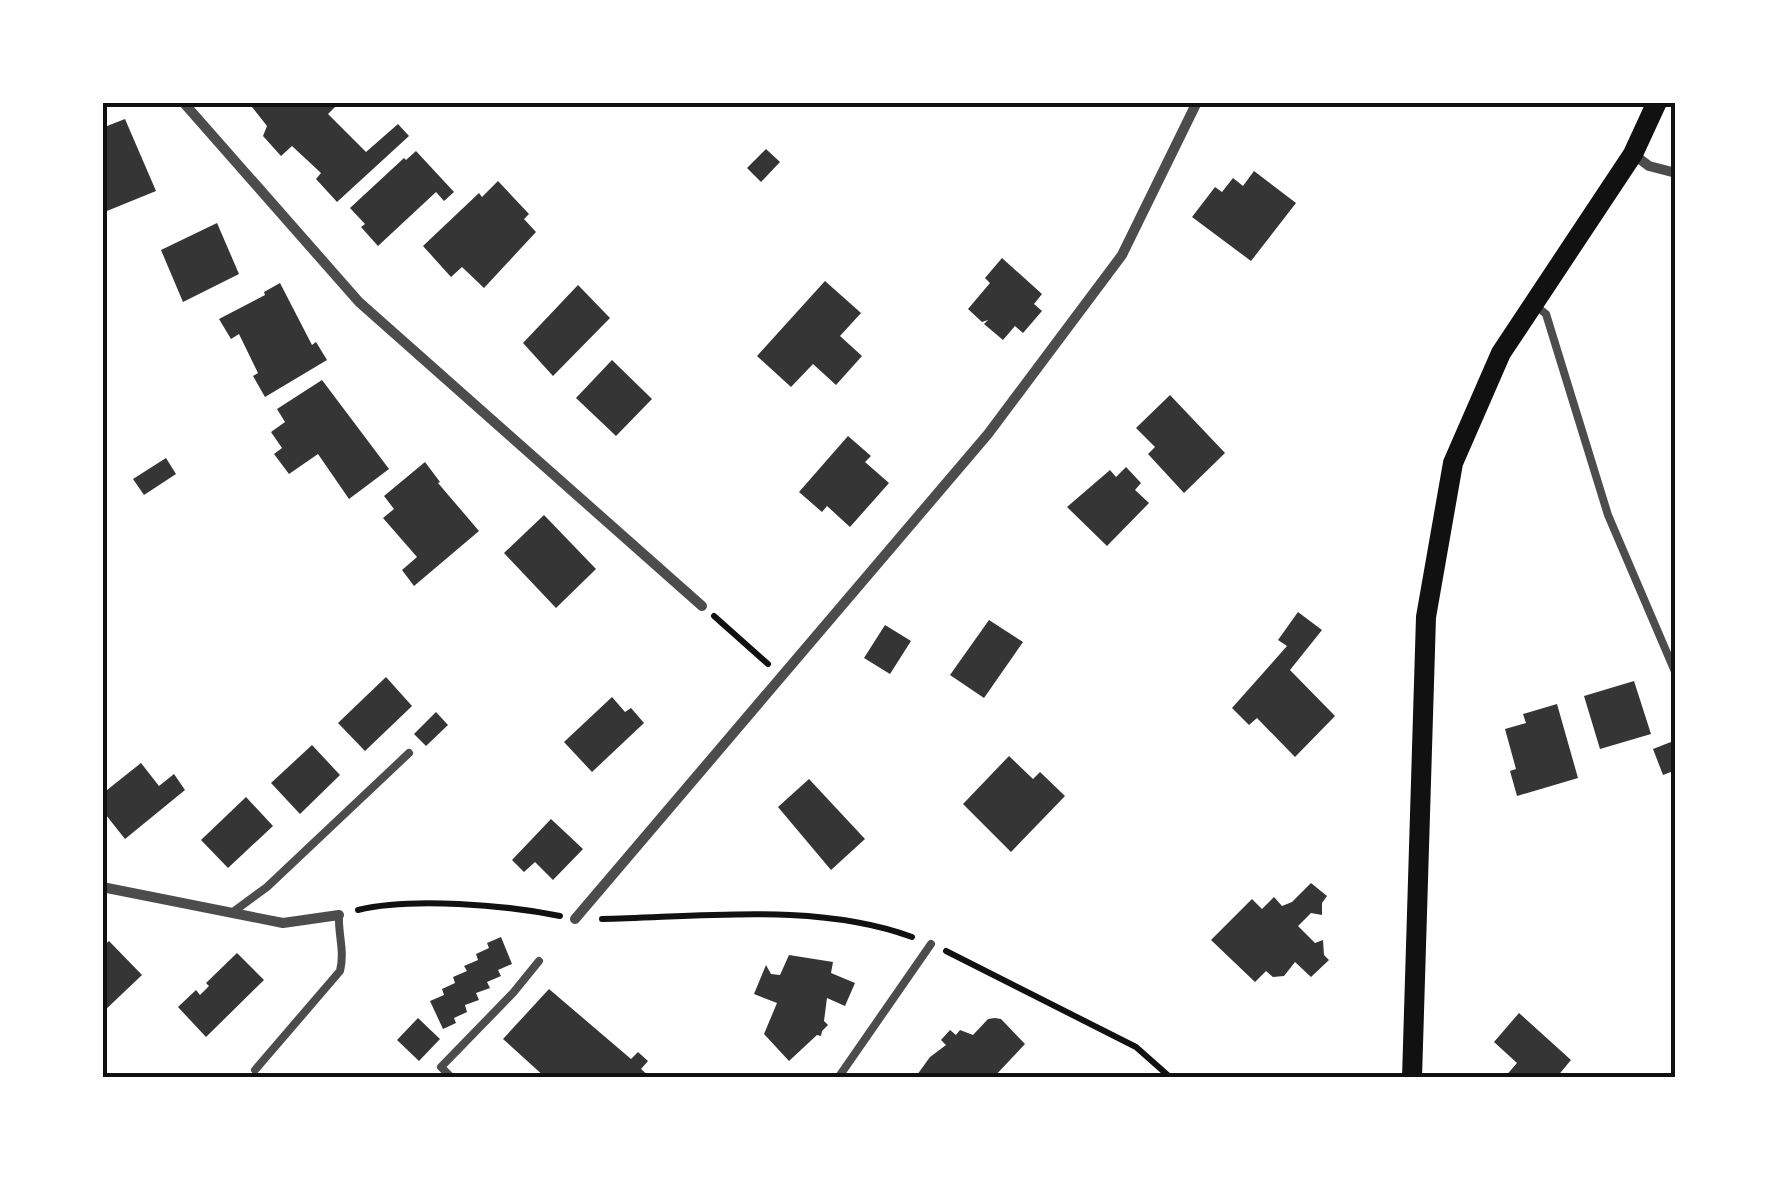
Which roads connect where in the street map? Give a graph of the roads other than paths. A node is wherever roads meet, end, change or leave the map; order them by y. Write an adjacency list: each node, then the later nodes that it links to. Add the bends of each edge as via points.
1 (182, 102): 7 (street, via 359,302)
2 (1197, 102): 13 (street, via 1122,255 988,434)
3 (1657, 102): 4 (main road)
4 (1633, 154): 5 (street); 6 (main road)
5 (1676, 173)
6 (1536, 305): 8 (lane, via 1546,314 1608,514); 21 (main road, via 1501,353 1453,463 1426,617)
7 (702, 606)
8 (1676, 674)
9 (409, 752): 11 (lane)
10 (102, 887): 11 (street)
11 (234, 912): 12 (street, via 283,923)
12 (339, 915): 17 (lane, via 340,971)
13 (575, 919)
14 (931, 944): 20 (lane)
15 (539, 961): 16 (lane)
16 (440, 1067): 18 (lane); 19 (lane)
17 (254, 1070)
18 (430, 1078)
19 (452, 1078)
20 (838, 1078)
21 (1412, 1078)

